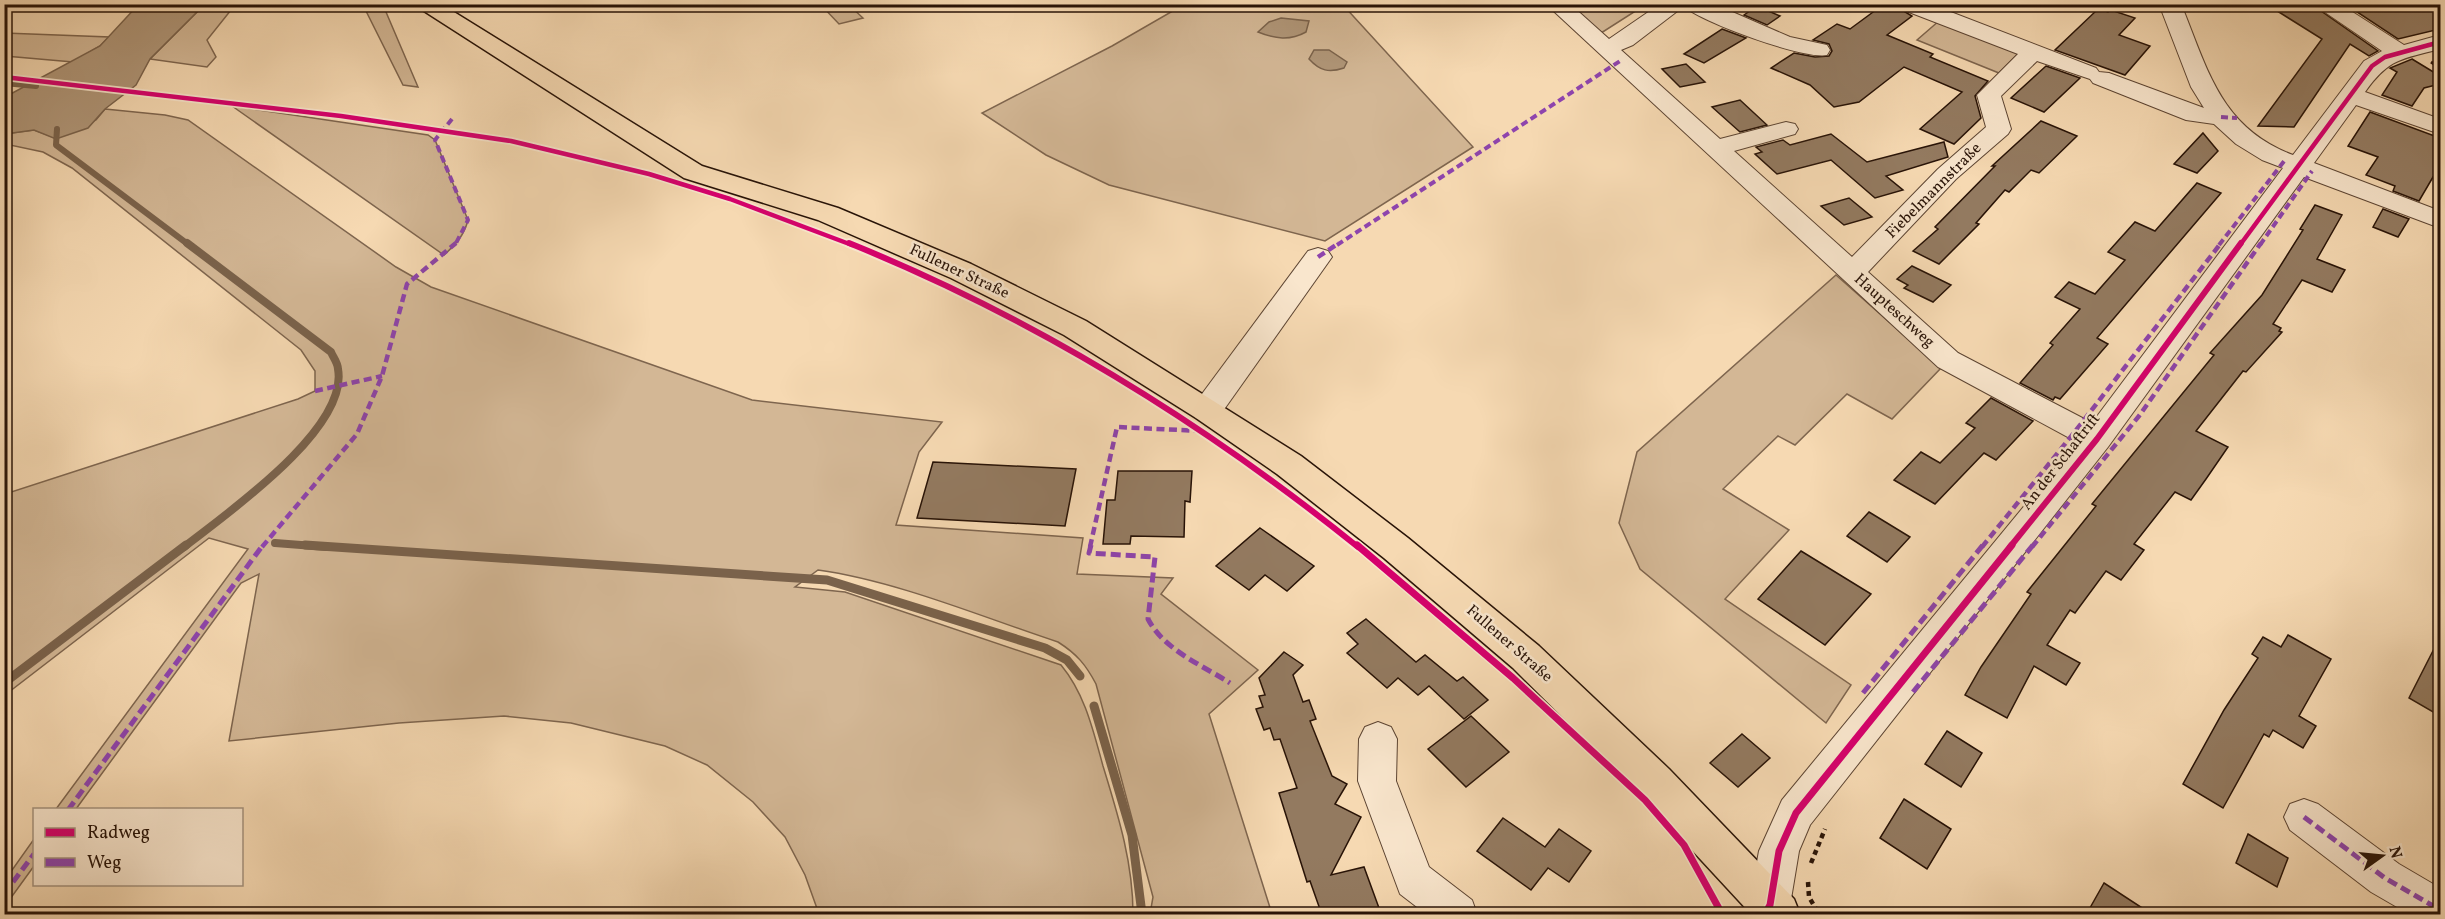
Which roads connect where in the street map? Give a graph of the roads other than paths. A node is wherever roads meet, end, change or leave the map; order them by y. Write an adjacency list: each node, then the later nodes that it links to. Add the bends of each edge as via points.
1 (424, 4): 23 (main road, Fullener Straße, via 693,172 828,214 961,271 1075,328)
2 (1557, 4): 10 (street, Haupteschweg)
3 (1675, 4): 10 (street, via 1625,40)
4 (1694, 4): 11 (street, via 1784,43)
5 (1909, 4): 8 (street)
6 (2170, 4): 15 (street, via 2203,87)
7 (2324, 4): 13 (street)
8 (1939, 9): 12 (street)
9 (2440, 42): 13 (street, An der Schaftrift)
10 (1607, 48): 18 (street, Haupteschweg)
11 (1819, 50)
12 (2034, 52): 15 (street, via 2195,115); 22 (street, Fiebelmannstraße, via 1989,95 1999,129 1947,174)
13 (2400, 52): 14 (street, An der Schaftrift, via 2372,66)
14 (2353, 96): 16 (street); 19 (street, An der Schaftrift)
15 (2221, 117): 19 (street, via 2245,139)
16 (2440, 127)
17 (1786, 129): 18 (street)
18 (1716, 148): 22 (street, Haupteschweg)
19 (2300, 166): 20 (street); 24 (street, An der Schaftrift)
20 (2440, 220)
21 (1318, 257): 23 (street)
22 (1850, 271): 24 (street, Haupteschweg, via 1948,360)
23 (1207, 410): 28 (main road, Fullener Straße, via 1288,465 1396,548 1526,657 1656,782)
24 (2097, 439): 28 (street, An der Schaftrift, via 1796,813 1779,851)
25 (1378, 739): 29 (street, via 1377,781 1414,880)
26 (2304, 817): 27 (street, via 2385,878)
27 (2440, 910)
28 (1771, 911)
29 (1457, 915)

